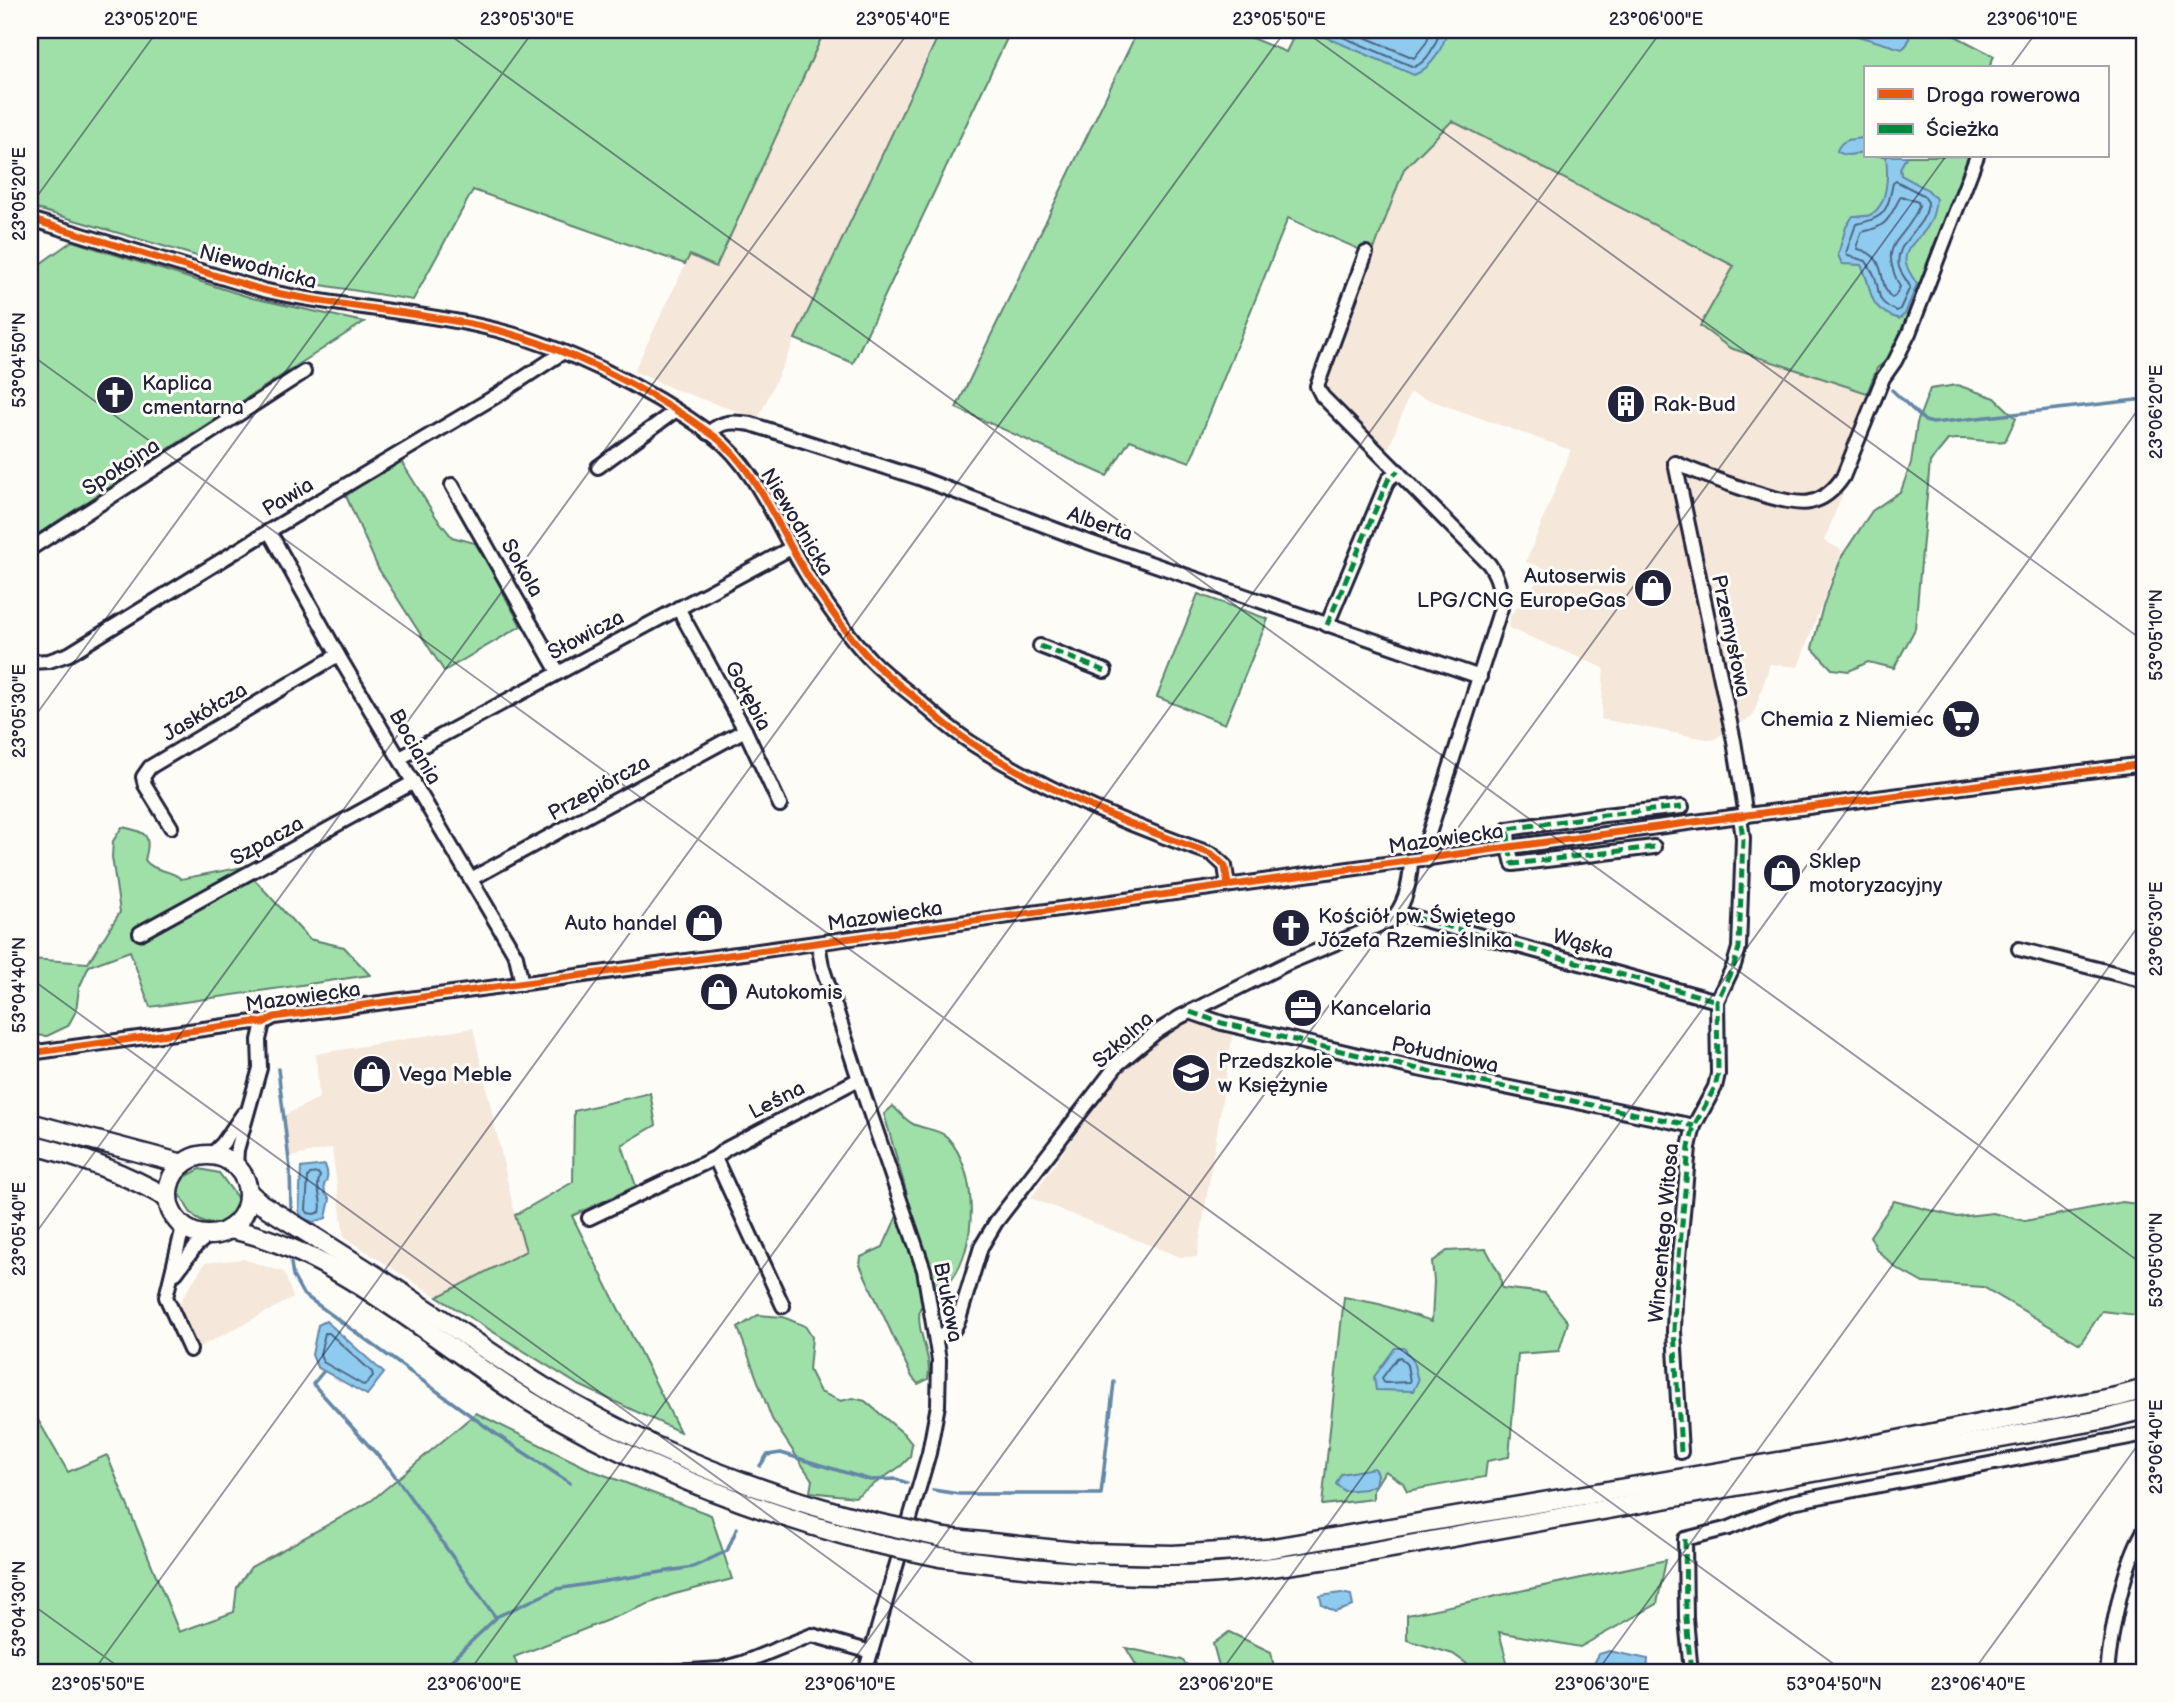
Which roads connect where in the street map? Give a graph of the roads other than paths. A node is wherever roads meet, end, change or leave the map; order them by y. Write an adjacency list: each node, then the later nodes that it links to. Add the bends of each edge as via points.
1 (1977, 158): 28 (street, Przemysłowa, via 1909,333 1883,378 1835,488 1809,503 1790,502 1675,463 1731,728)
2 (30, 219): 4 (street, Niewodnicka, via 263,290 484,326)
3 (1367, 253): 9 (street, via 1317,386)
4 (562, 353): 6 (street, Niewodnicka, via 596,365); 11 (street, Pawia)
5 (304, 372): 13 (street, Spokojna)
6 (675, 411): 7 (street, Niewodnicka); 8 (street)
7 (708, 433): 12 (street, Niewodnicka, via 748,472); 15 (street, Alberta, via 733,421 751,424 919,478)
8 (598, 467)
9 (1398, 471): 15 (street, via 1388,480); 21 (street, via 1497,575 1502,608)
10 (452, 485): 20 (street, Sokola)
11 (269, 531): 17 (street, Bociania); 18 (street, Pawia, via 69,654)
12 (791, 548): 14 (street, Słowicza); 35 (street, Niewodnicka, via 815,588 874,663 943,722 975,746 1052,788 1212,854 1225,866)
13 (30, 549)
14 (678, 608): 20 (street, Słowicza); 22 (street, Gołębia)
15 (1327, 625): 21 (street, Alberta)
16 (1040, 646): 19 (street)
17 (338, 654): 23 (street, Bociania); 29 (street, Jaskółcza, via 150,767 143,777 145,785)
18 (30, 662)
19 (1105, 671)
20 (558, 672): 23 (street, Słowicza)
21 (1480, 677): 32 (street, via 1427,840)
22 (745, 730): 26 (street, Gołębia); 34 (street, Przepiórcza)
23 (400, 758): 25 (street, Bociania)
24 (2145, 764): 28 (street, Mazowiecka)
25 (414, 782): 34 (street, Bociania); 37 (street, Szpacza)
26 (780, 804)
27 (1682, 807): 31 (street, via 1513,827 1508,830)
28 (1743, 817): 31 (street, Mazowiecka); 42 (street, Wincentego Witosa, via 1739,948)
29 (171, 827)
30 (1654, 847): 31 (street, via 1513,864)
31 (1509, 848): 32 (street, Mazowiecka)
32 (1427, 860): 33 (street, Mazowiecka)
33 (1411, 862): 35 (street, Mazowiecka); 36 (street)
34 (471, 879): 41 (street, Bociania, via 516,956)
35 (1228, 885): 38 (street, Mazowiecka)
36 (1398, 913): 42 (street, Wąska); 43 (street, Szkolna, via 1382,926 1288,963)
37 (140, 933)
38 (818, 943): 41 (street, Mazowiecka); 46 (street, Brukowa)
39 (2020, 950): 40 (street)
40 (2145, 981)
41 (522, 984): 44 (street, Mazowiecka, via 274,1017)
42 (1717, 1001): 49 (street, Wincentego Witosa, via 1718,1074)
43 (1190, 1012): 49 (street, Południowa, via 1418,1069); 63 (street, Szkolna, via 1155,1033 1117,1065 996,1222 981,1247 959,1320 954,1329)
44 (262, 1023): 45 (street, Mazowiecka); 47 (street, via 260,1068)
45 (30, 1054)
46 (859, 1079): 52 (street, Leśna); 63 (street, Brukowa, via 924,1269)
47 (249, 1105): 51 (street); 54 (street)
48 (30, 1123): 53 (main road)
49 (1693, 1126): 68 (street, Wincentego Witosa, via 1675,1301)
50 (30, 1144): 56 (main road, via 99,1165)
51 (211, 1155): 53 (main road); 54 (main road)
52 (715, 1158): 57 (street, Leśna); 62 (street)
53 (183, 1164): 56 (main road, via 171,1179)
54 (236, 1166): 55 (main road, via 245,1178)
55 (248, 1194): 59 (main road, via 242,1218); 65 (main road, bridge, via 503,1362 642,1440 828,1511 944,1538 1086,1553 1173,1555 1267,1549 1832,1453)
56 (168, 1198): 58 (main road, via 172,1214)
57 (590, 1218)
58 (183, 1227): 60 (main road); 61 (street)
59 (229, 1230): 60 (main road); 66 (main road, bridge, via 254,1234 317,1261 535,1405 688,1483 869,1542 1000,1565 1173,1575 1342,1558)
60 (209, 1236): 61 (street)
61 (172, 1279): 64 (street, via 168,1305)
62 (783, 1306)
63 (937, 1337): 71 (street, Brukowa, via 935,1428)
64 (190, 1350)
65 (2145, 1389)
66 (2145, 1409)
67 (2145, 1434): 75 (street, via 1792,1502 1729,1528 1685,1539)
68 (1681, 1452)
69 (2145, 1529): 70 (street)
70 (2141, 1547): 76 (street, via 2115,1619)
71 (871, 1652): 72 (street, via 812,1635); 74 (street, Brukowa)
72 (740, 1668): 73 (street)
73 (659, 1673)
74 (865, 1673)
75 (1691, 1673)
76 (2107, 1673)

